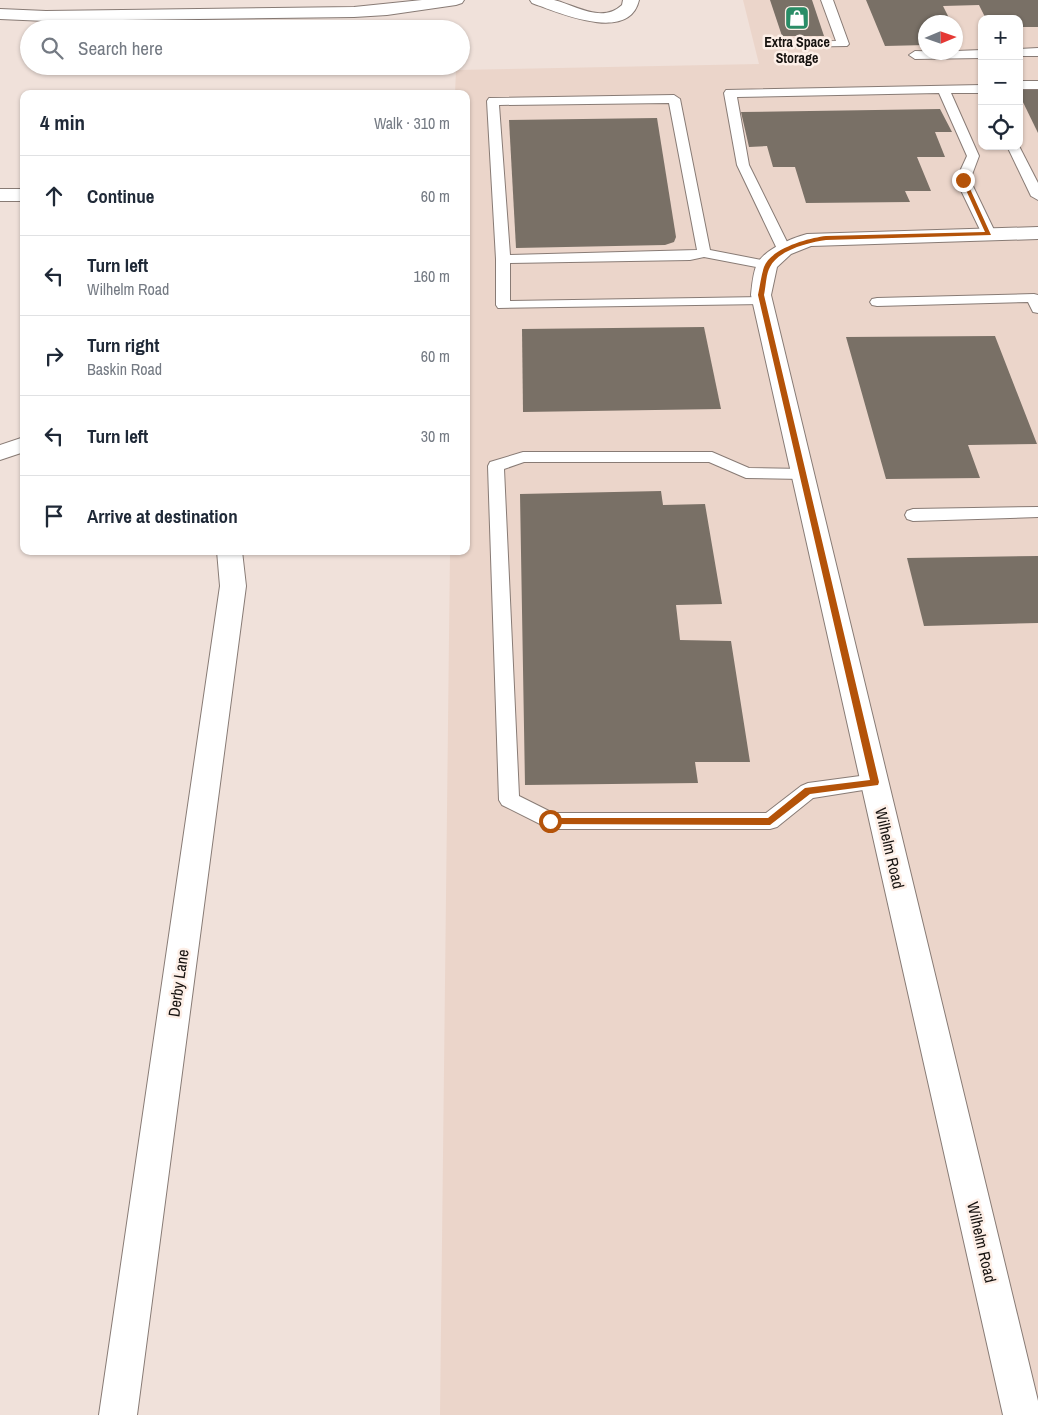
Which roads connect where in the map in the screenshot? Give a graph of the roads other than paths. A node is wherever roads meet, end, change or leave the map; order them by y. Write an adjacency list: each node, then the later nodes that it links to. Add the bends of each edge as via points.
1 (456, 0): 5 (street, via 387,10)
2 (538, 0): 3 (street, via 596,18 618,14 630,6)
3 (631, 0)
4 (827, 0): 7 (lane, via 843,44)
5 (285, 6): 6 (street, via 46,16)
6 (0, 14)
7 (787, 45)
8 (1038, 52): 9 (lane)
9 (1023, 53)
10 (978, 54): 11 (lane)
11 (915, 55)
12 (1023, 77): 13 (lane)
13 (1038, 77)
14 (1023, 85): 15 (lane)
15 (1038, 85)
16 (943, 89): 17 (lane); 23 (lane, via 973,156 963,180); 25 (lane, via 730,93 743,165)
17 (978, 89)
18 (1015, 150): 19 (lane)
19 (1037, 193)
20 (0, 195): 21 (street)
21 (20, 195)
22 (1038, 233): 23 (street)
23 (989, 234): 25 (street, via 826,238 808,240)
24 (704, 253): 25 (lane); 26 (lane, via 690,256); 26 (lane, via 674,99 492,101)
25 (777, 257): 27 (street, Wilhelm Road, via 761,295)
26 (503, 259): 27 (lane, via 503,305)
27 (763, 301): 32 (street, Wilhelm Road)
28 (877, 302): 29 (lane, via 1034,298)
29 (1038, 309)
30 (20, 446): 31 (street)
31 (0, 453)
32 (803, 474): 36 (street, Wilhelm Road); 36 (lane, via 746,473 712,457 523,457 496,466 509,800 550,821 770,821 808,791)
33 (1038, 512): 34 (lane)
34 (913, 515)
35 (229, 555): 37 (street, Derby Lane, via 233,586)
36 (875, 782): 38 (street, Wilhelm Road)
37 (118, 1415)
38 (1022, 1415)

